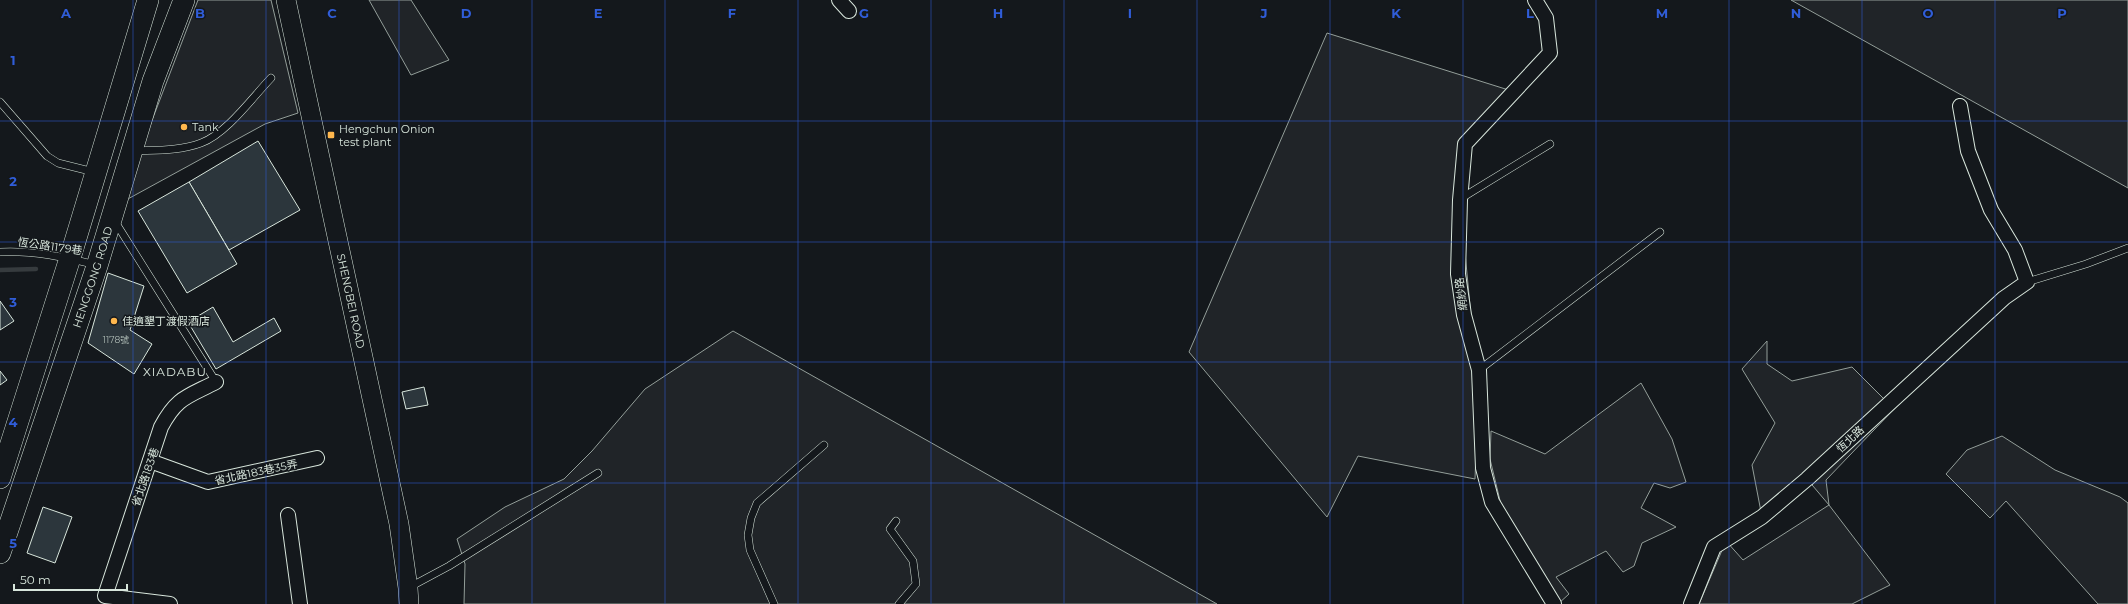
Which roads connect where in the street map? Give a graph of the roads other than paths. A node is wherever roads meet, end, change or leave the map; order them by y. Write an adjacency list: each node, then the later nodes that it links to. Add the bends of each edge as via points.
1 (148, 0): 12 (main road)
2 (184, 0): 11 (main road, HENGGONG ROAD, via 153,81)
3 (286, 0): 31 (main road, SHENGBEI ROAD, via 399,524)
4 (839, 0): 6 (street)
5 (1535, 0): 13 (street, 網紗路, via 1546,18 1550,53 1465,144)
6 (849, 11)
7 (271, 78): 11 (lane, via 221,131 202,143 169,150)
8 (0, 102): 12 (lane, via 47,156 58,163)
9 (1960, 106): 20 (street, via 1968,150 1991,210 2015,250)
10 (1550, 144): 13 (lane)
11 (132, 151): 14 (main road, HENGGONG ROAD)
12 (96, 173): 18 (main road)
13 (1460, 200): 21 (street, 網紗路, via 1458,274 1464,315)
14 (112, 216): 19 (main road, HENGGONG ROAD); 22 (lane)
15 (1660, 232): 21 (lane)
16 (2128, 248): 20 (lane)
17 (0, 252): 18 (lane, 恆公路1179巷, via 12,251)
18 (70, 258): 19 (lane, 恆公路1179巷); 27 (main road)
19 (97, 266): 30 (main road, HENGGONG ROAD)
20 (2028, 282): 38 (street, 恆北路, via 2004,298 1762,517 1714,547)
21 (1480, 370): 37 (street, 網紗路, via 1483,468 1492,502)
22 (216, 382): 25 (street, 省北路183巷, via 180,401 170,410 161,427)
23 (824, 445): 35 (lane, via 757,503 751,518 748,535 750,550)
24 (317, 458): 25 (street, 省北路183巷35弄, via 208,482)
25 (150, 461): 32 (street, 省北路183巷)
26 (598, 473): 31 (lane, via 449,566)
27 (0, 478)
28 (288, 515): 34 (street)
29 (896, 521): 36 (lane, via 890,529 912,561 916,584)
30 (0, 553)
31 (408, 596)
32 (103, 600): 33 (street)
33 (170, 604)
34 (300, 604)
35 (774, 604)
36 (899, 604)
37 (1554, 604)
38 (1691, 604)

